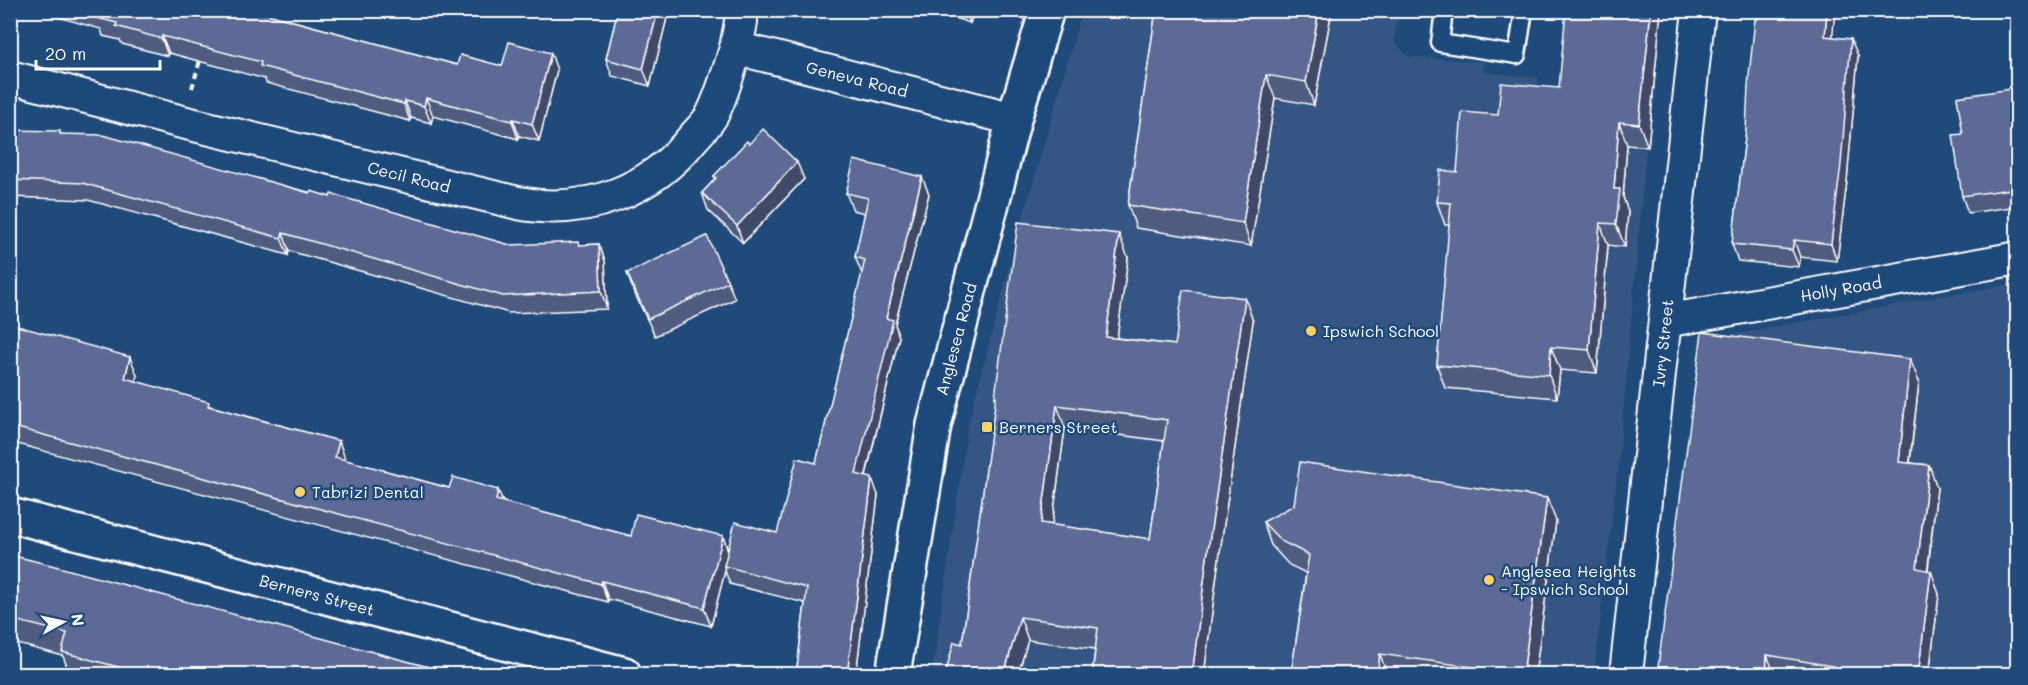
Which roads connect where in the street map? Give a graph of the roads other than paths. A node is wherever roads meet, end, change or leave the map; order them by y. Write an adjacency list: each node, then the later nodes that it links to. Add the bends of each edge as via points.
1 (741, 10): 6 (street)
2 (1047, 10): 8 (street, Anglesea Road)
3 (1444, 10): 4 (lane, via 1440,43 1517,55)
4 (1524, 10)
5 (1699, 10): 10 (street, Ivry Street)
6 (736, 48): 7 (street, Cecil Road, via 712,115 684,150 658,173 630,189 603,201 565,207 518,203); 8 (street, Geneva Road)
7 (10, 76)
8 (1014, 119): 13 (street, Anglesea Road, via 934,425)
9 (2018, 258): 10 (street, Holly Road)
10 (1665, 321): 14 (street, Ivry Street)
11 (10, 515): 12 (street, Berners Street)
12 (624, 675)
13 (893, 675)
14 (1626, 675)

